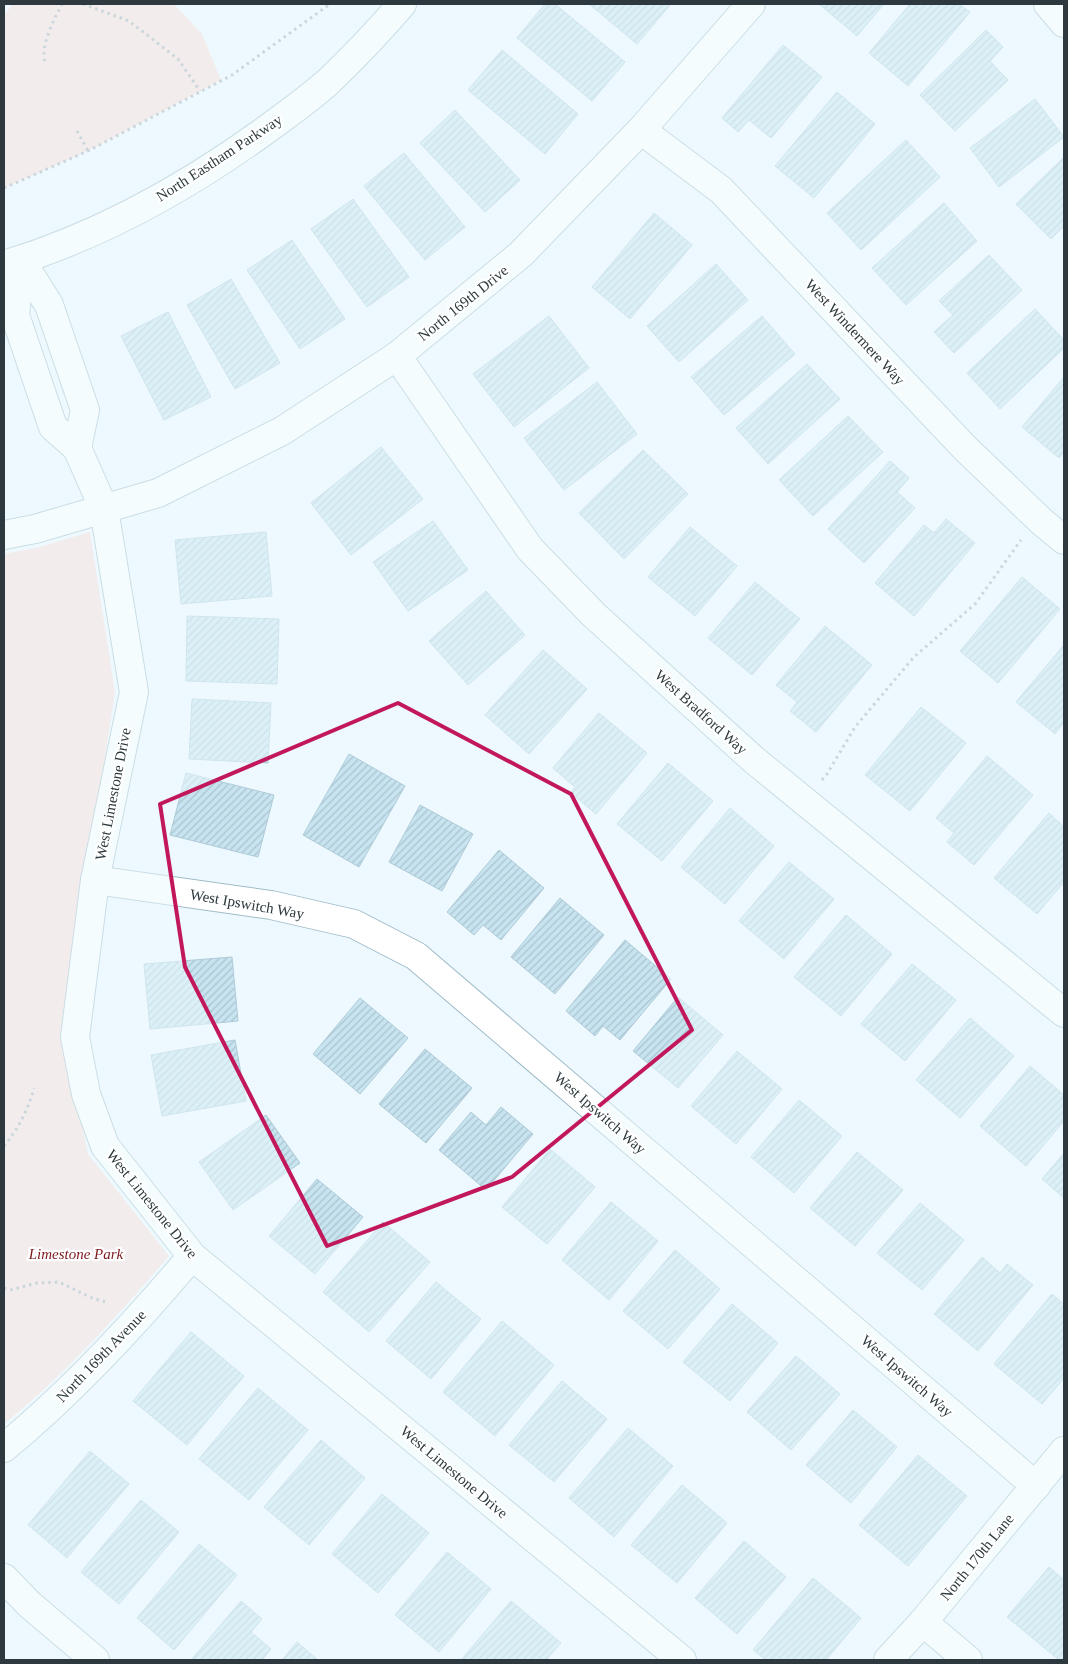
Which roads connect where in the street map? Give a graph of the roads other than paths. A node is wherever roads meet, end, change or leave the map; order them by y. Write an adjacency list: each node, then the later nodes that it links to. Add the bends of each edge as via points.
1 (402, 4): 6 (street, North Eastham Parkway, via 328,82 235,152 179,188 106,225)
2 (751, 4): 5 (street, North 169th Drive)
3 (1048, 4): 4 (street)
4 (1064, 23)
5 (641, 130): 7 (street, North 169th Drive, via 522,254); 11 (street, West Windermere Way, via 721,190 964,448)
6 (12, 262): 8 (street, West Limestone Drive, via 15,315 53,427); 8 (street, via 49,306 85,410)
7 (397, 356): 9 (street, North 169th Drive, via 282,431 158,493); 13 (street, West Bradford Way, via 530,549 594,615 754,760)
8 (77, 448): 9 (street, West Limestone Drive)
9 (104, 509): 10 (street, North 169th Drive); 12 (street, West Limestone Drive, via 134,692)
10 (4, 536)
11 (1064, 540)
12 (95, 880): 14 (street, West Limestone Drive, via 75,1037 86,1094 105,1146); 17 (street, West Ipswitch Way, via 280,907 354,924 416,956)
13 (1064, 1013)
14 (192, 1256): 15 (street, North 169th Avenue, via 125,1334); 21 (street, West Limestone Drive)
15 (4, 1448)
16 (1064, 1452): 17 (street, North 170th Lane)
17 (1036, 1486): 19 (street, North 170th Lane)
18 (4, 1578): 20 (street, via 29,1604)
19 (923, 1622): 22 (street, North 170th Lane); 23 (street)
20 (95, 1660)
21 (682, 1660)
22 (888, 1660)
23 (968, 1660)

